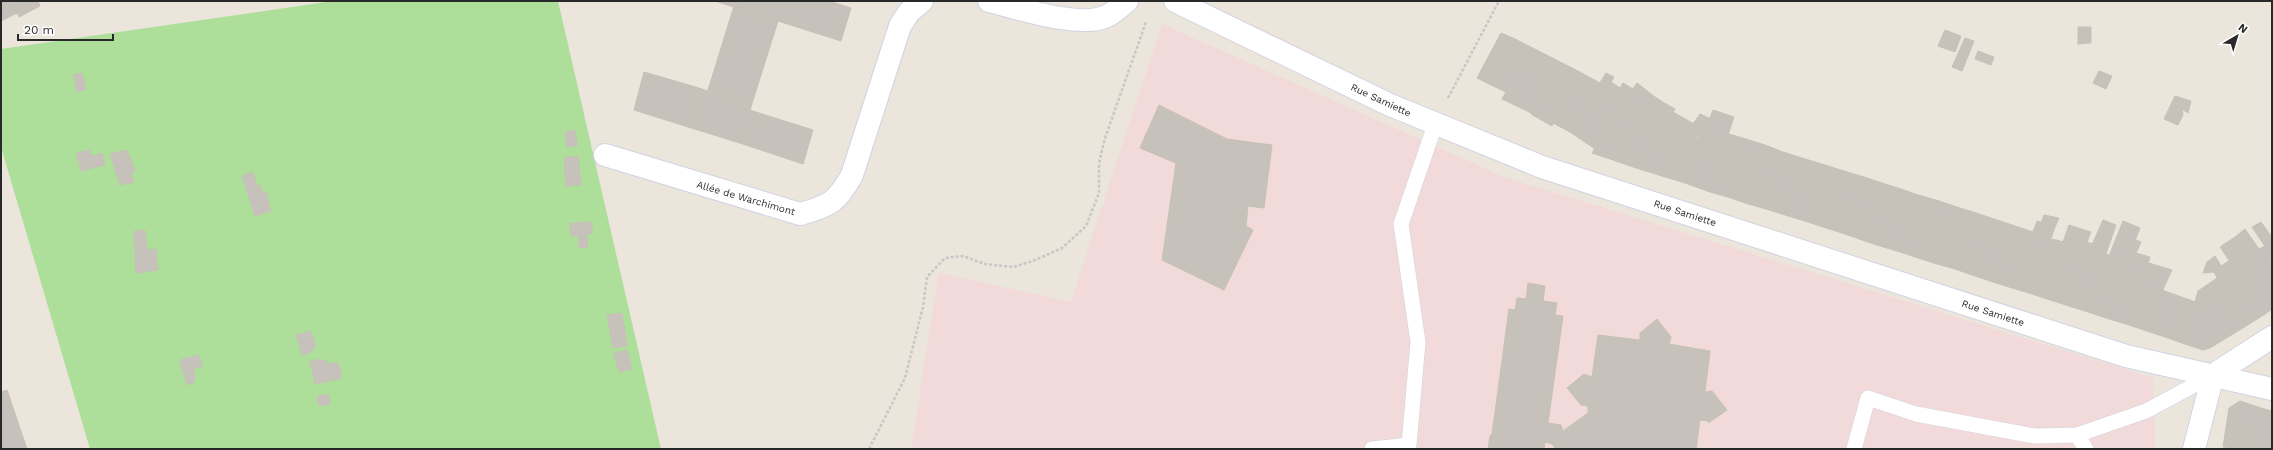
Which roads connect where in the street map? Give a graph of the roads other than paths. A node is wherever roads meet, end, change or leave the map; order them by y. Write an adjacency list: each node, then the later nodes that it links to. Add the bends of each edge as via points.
1 (922, 1): 6 (street, Allée de Warchimont, via 908,12 900,26 852,175 843,192 826,207 800,214)
2 (989, 1): 3 (street, via 1070,20 1091,21 1107,16)
3 (1127, 1)
4 (1175, 1): 5 (street, Rue Samiette)
5 (1434, 125): 8 (street, Rue Samiette, via 1542,166 2119,354); 11 (lane, via 1401,224 1418,342 1409,445)
6 (605, 155)
7 (2272, 337): 8 (street)
8 (2213, 374): 9 (street, Rue Samiette); 10 (lane, via 2146,411); 14 (street)
9 (2272, 389)
10 (2077, 435): 12 (lane, via 2035,436 1916,414 1868,398); 13 (lane)
11 (1372, 449)
12 (1854, 449)
13 (2086, 449)
14 (2194, 449)

